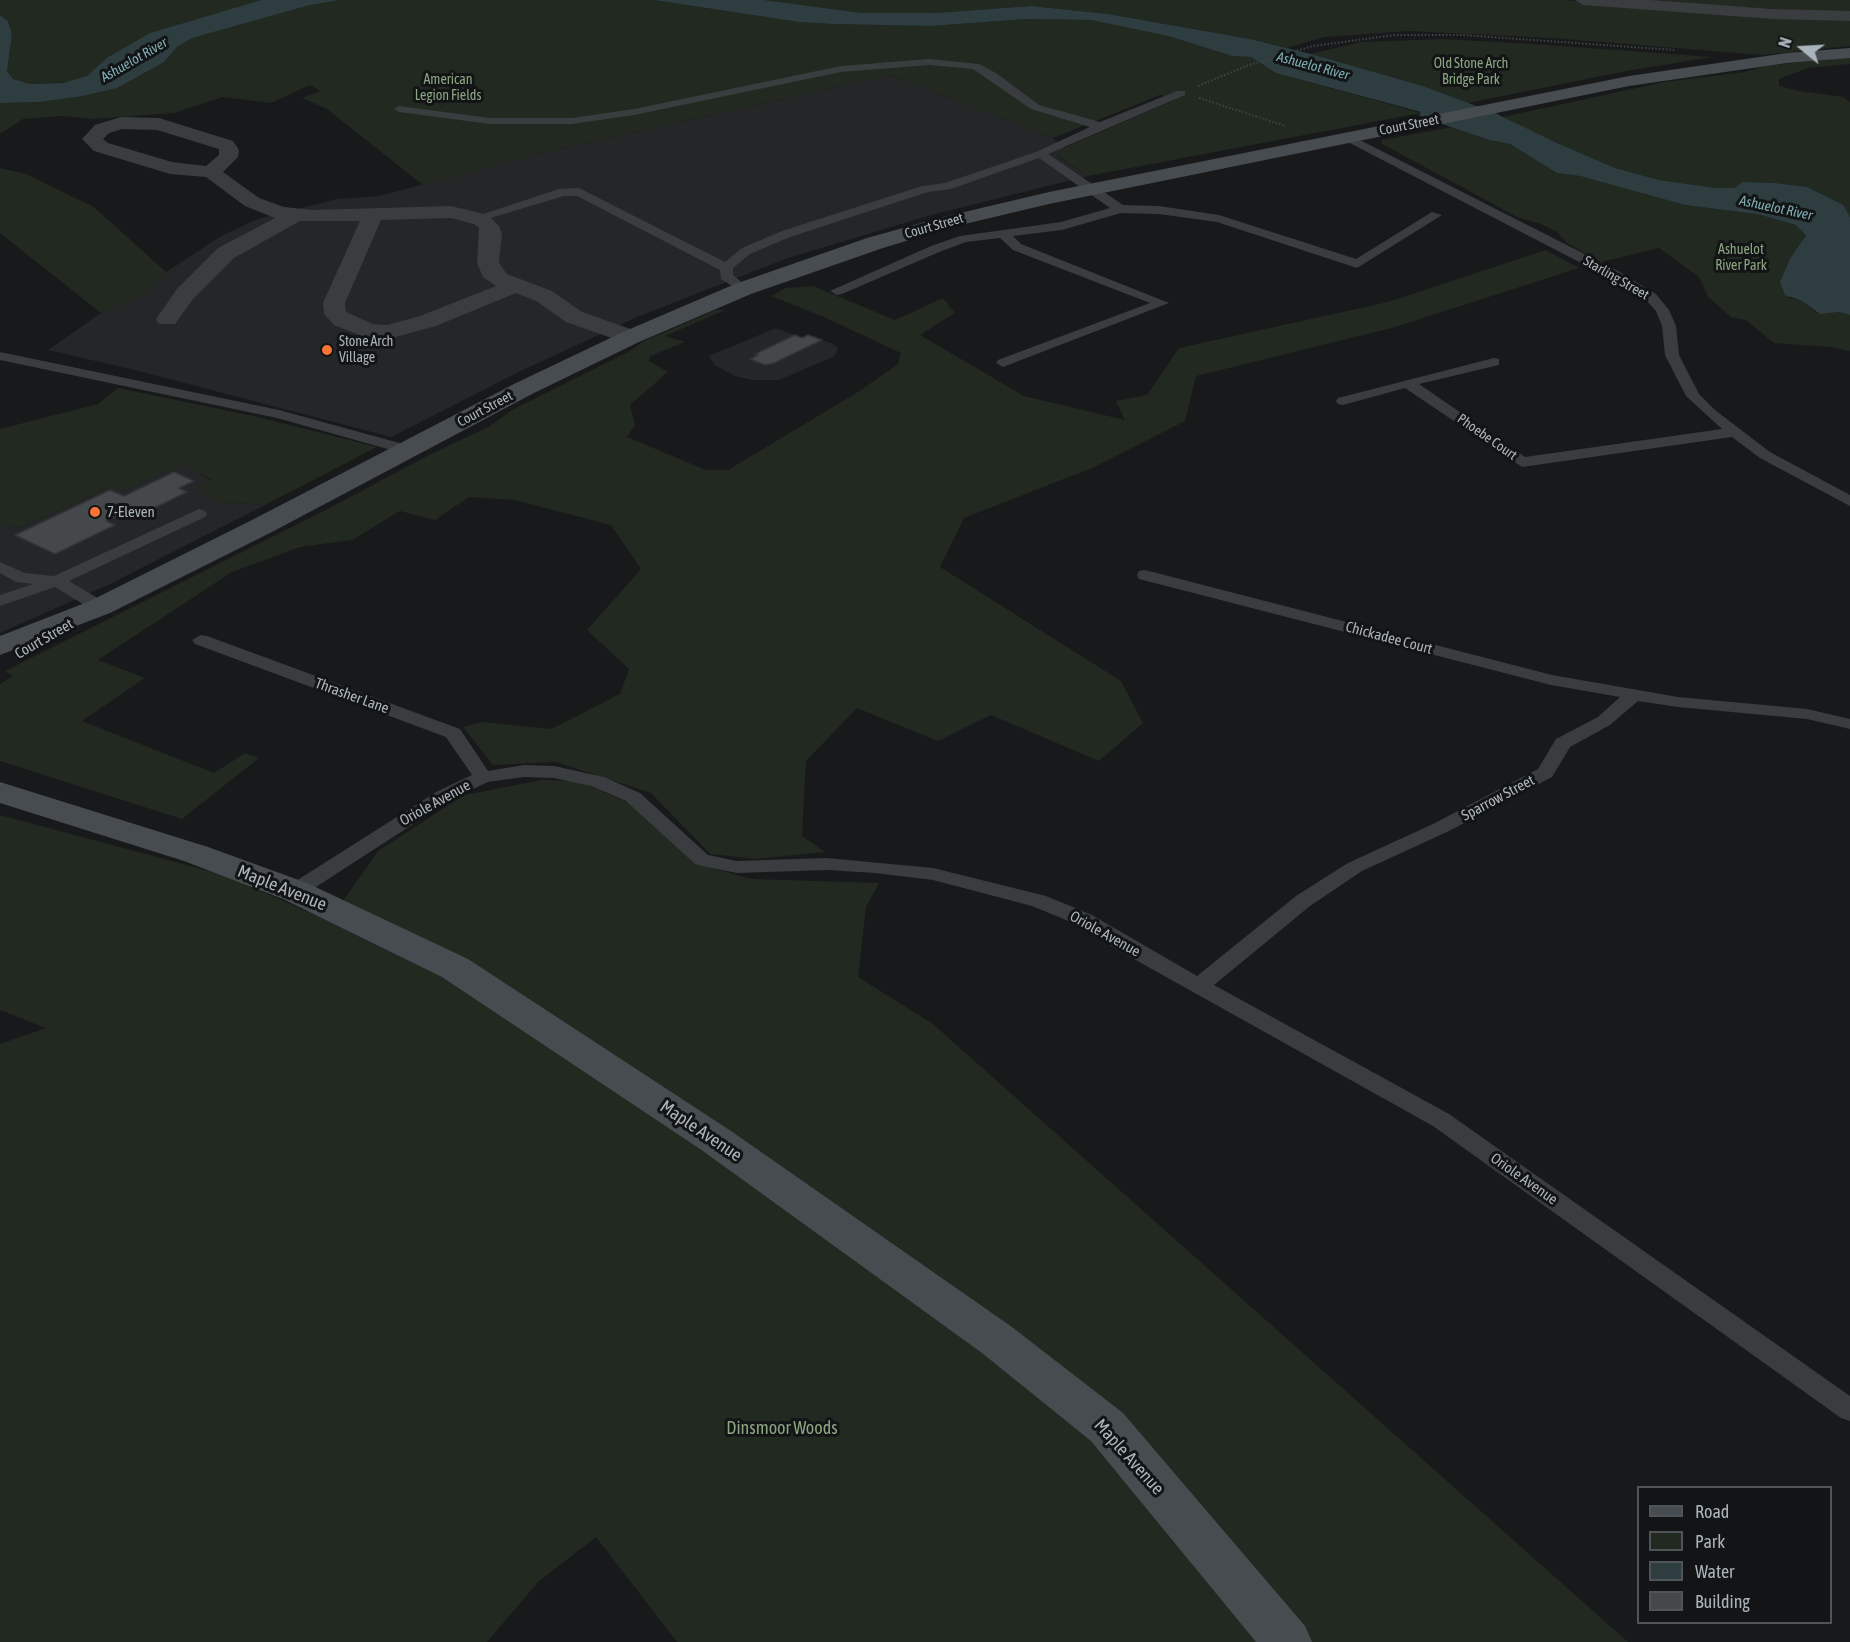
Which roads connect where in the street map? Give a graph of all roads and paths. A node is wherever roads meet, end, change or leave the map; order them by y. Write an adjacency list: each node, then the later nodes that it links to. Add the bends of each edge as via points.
1 (1583, 0): 2 (street)
2 (1850, 16)
3 (1680, 50): 5 (path, via 1462,35 1395,35 1312,46 1249,65)
4 (1850, 53): 9 (main road, Court Street, via 1681,73)
5 (1181, 93): 7 (lane); 8 (path)
6 (399, 109): 7 (lane, via 490,122 572,121 841,69 929,62 975,66 1035,107)
7 (1100, 126): 10 (lane)
8 (1292, 127)
9 (1348, 138): 12 (main road, Court Street); 30 (lane, Starling Street, via 1651,297 1662,310 1672,355 1693,396)
10 (1040, 154): 12 (lane); 19 (lane, via 786,234 746,251)
11 (211, 172): 11 (street, via 228,157 226,145 159,124 121,123 102,129 92,139 101,147 170,168); 15 (street, via 252,202)
12 (1090, 189): 13 (lane); 21 (main road, Court Street, via 946,222)
13 (1120, 209): 16 (lane, via 1219,219 1357,264); 18 (lane, via 1062,226)
14 (374, 213): 15 (street); 17 (street, via 452,212); 20 (street, via 334,303 335,314 342,320 370,331 396,330)
15 (296, 215): 23 (street, via 226,253 185,294)
16 (1436, 215)
17 (477, 218): 19 (lane, via 563,192 579,192); 20 (street, via 489,226 491,233 491,272)
18 (1003, 234): 22 (lane, via 964,239); 27 (lane, via 1017,247 1162,303)
19 (727, 268): 21 (lane, via 726,276)
20 (515, 286): 24 (street, via 544,296 574,317)
21 (743, 289): 24 (main road, Court Street)
22 (837, 291)
23 (167, 319)
24 (631, 337): 31 (main road, Court Street)
25 (0, 356): 31 (lane, via 279,414)
26 (1494, 362): 28 (lane)
27 (1003, 363)
28 (1407, 383): 29 (lane); 30 (lane, Phoebe Court, via 1522,462)
29 (1343, 401)
30 (1734, 432): 32 (lane, Starling Street, via 1765,455)
31 (409, 450): 38 (main road, Court Street)
32 (1850, 501)
33 (199, 514): 36 (lane)
34 (0, 567): 36 (lane, via 22,578)
35 (1145, 575): 42 (lane, Chickadee Court, via 1551,680)
36 (57, 581): 37 (lane); 38 (lane)
37 (0, 602)
38 (93, 610): 40 (main road, Court Street); 41 (main road, Court Street)
39 (201, 640): 44 (lane, Thrasher Lane, via 453,733)
40 (0, 646)
41 (0, 664)
42 (1634, 695): 43 (lane, via 1807,714); 47 (lane, Sparrow Street, via 1604,721 1563,743 1545,773 1443,827 1355,867 1303,901)
43 (1850, 724)
44 (483, 777): 46 (lane, Oriole Avenue, via 414,813); 47 (lane, Oriole Avenue, via 554,771 597,781 633,797 702,860 737,867 827,864 886,868 933,874 1039,901 1085,920)
45 (0, 792): 46 (main road, Maple Avenue, via 196,854)
46 (295, 891): 49 (main road, Maple Avenue, via 455,968 717,1141 997,1340 1107,1427)
47 (1198, 986): 48 (lane, Oriole Avenue, via 1441,1120)
48 (1850, 1410)
49 (1287, 1642)

